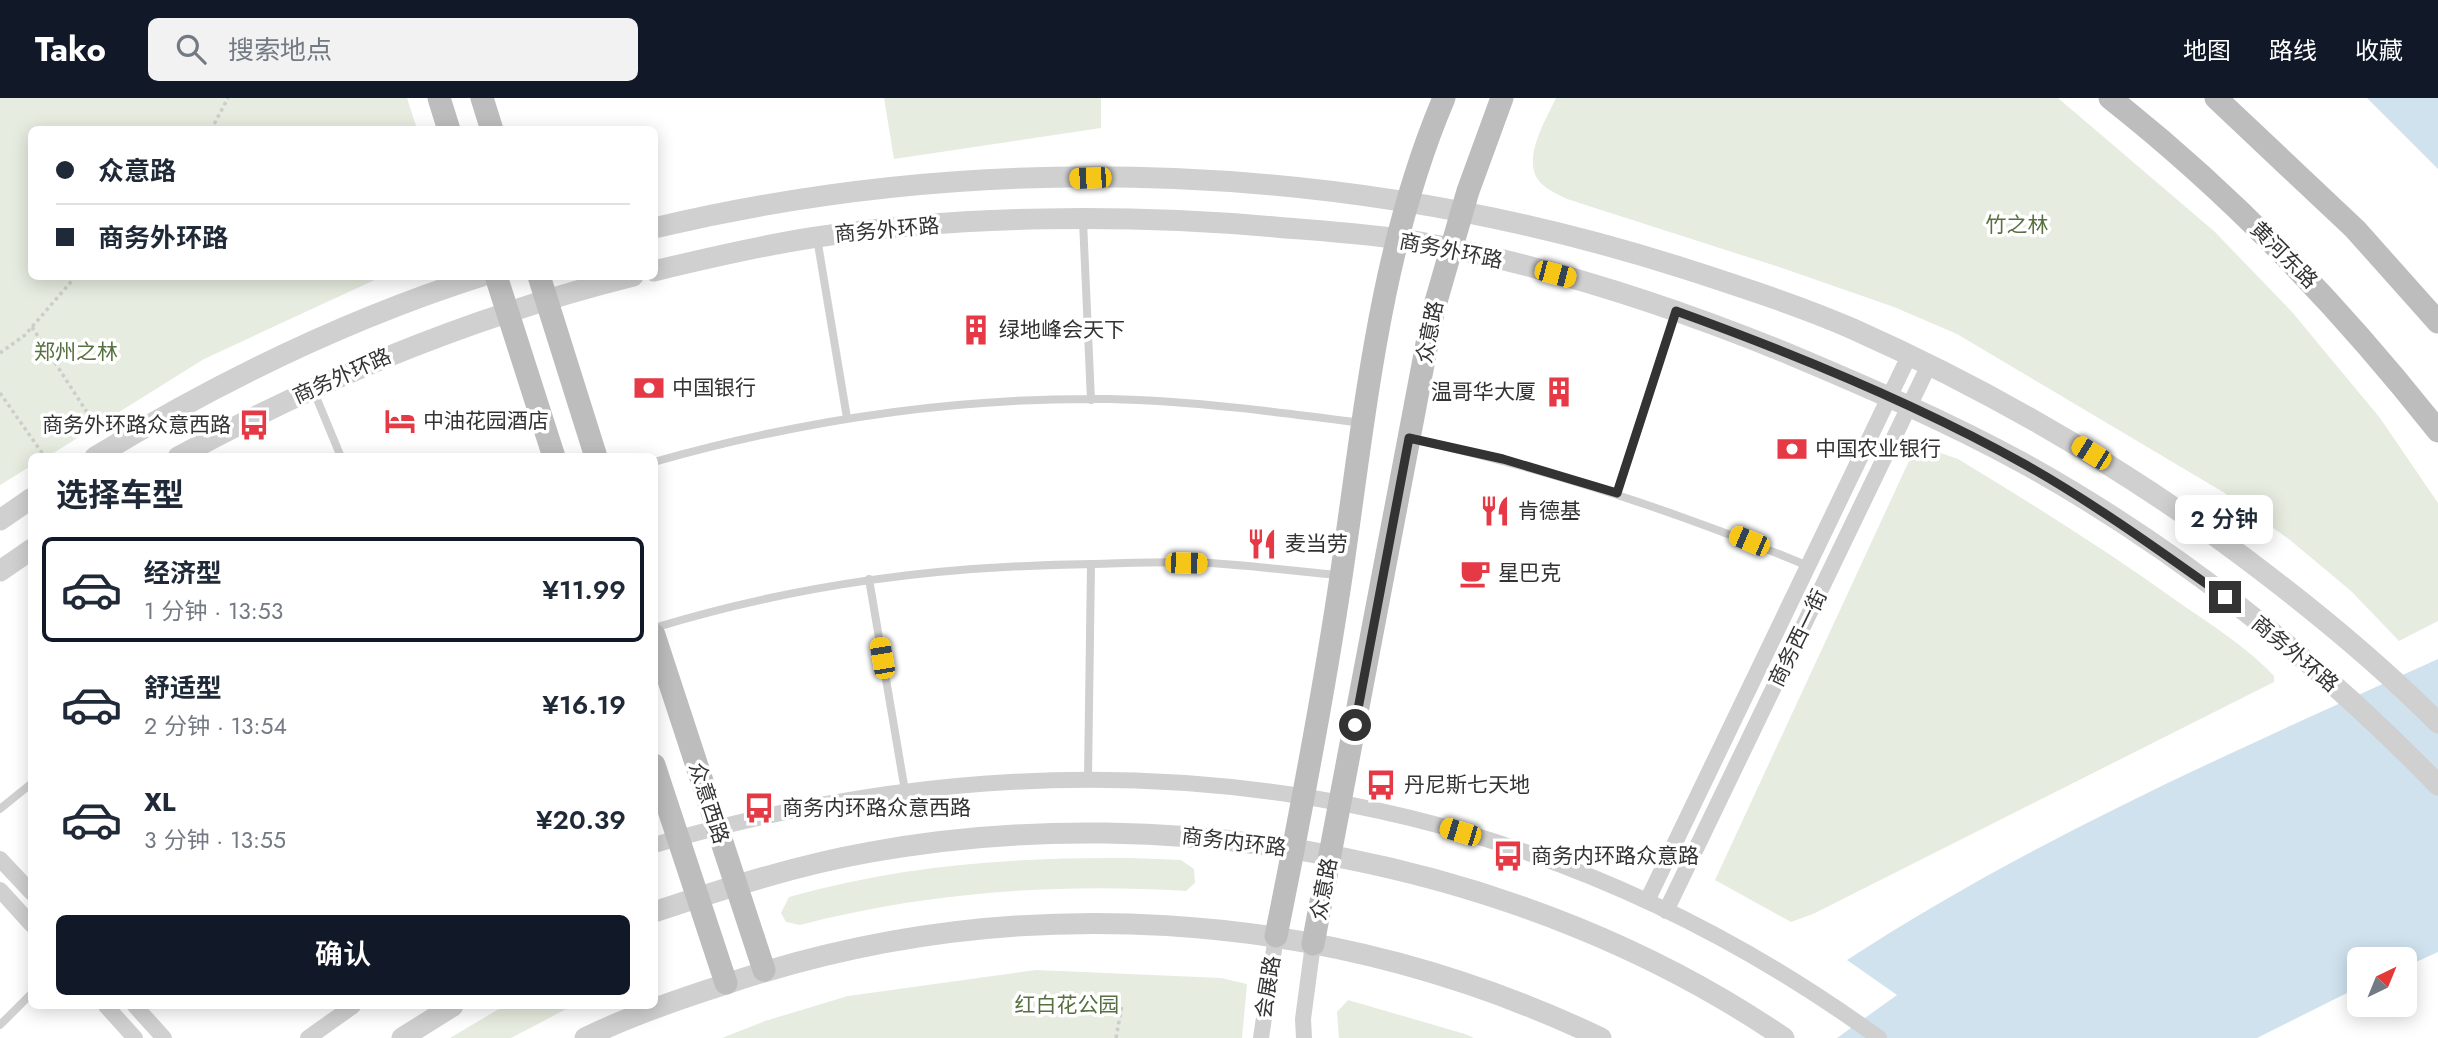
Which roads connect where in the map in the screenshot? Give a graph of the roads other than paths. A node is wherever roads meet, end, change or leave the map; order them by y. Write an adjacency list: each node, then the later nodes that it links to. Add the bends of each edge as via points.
1 (439, 98): 7 (main road)
2 (482, 98): 8 (main road)
3 (1444, 98): 9 (main road, 众意路)
4 (1502, 98): 10 (main road, 众意路)
5 (2110, 98): 33 (main road, 黄河东路, via 2196,170 2306,275)
6 (2216, 98): 24 (main road, via 2355,229)
7 (448, 126)
8 (491, 126)
9 (1409, 202): 10 (street, 商务外环路); 12 (street, 商务外环路, via 1311,188 1177,179 963,181 811,195); 14 (main road, 众意路)
10 (1461, 212): 15 (main road, 众意路); 25 (street, 商务外环路, via 1536,227 1677,266 1767,295)
11 (1083, 220): 13 (street, 商务外环路, via 966,223); 14 (street, 商务外环路, via 1241,224); 29 (lane)
12 (658, 228)
13 (817, 237): 16 (street, 商务外环路); 31 (lane)
14 (1397, 240): 15 (street, 商务外环路); 32 (main road, 众意路, via 1381,300)
15 (1450, 249): 22 (street, 商务外环路, via 1623,292); 34 (main road, 众意路)
16 (658, 270)
17 (471, 280): 35 (street, 商务外环路, via 382,312 252,370)
18 (497, 280): 23 (main road)
19 (540, 280): 21 (main road)
20 (618, 280): 21 (street, 商务外环路)
21 (546, 300): 23 (street, 商务外环路); 39 (main road)
22 (1676, 311): 28 (street, 商务外环路); 41 (lane)
23 (508, 312): 27 (street, 商务外环路, via 398,351); 38 (main road)
24 (2438, 322)
25 (1909, 356): 26 (street, 商务外环路); 28 (street, 商务西一街)
26 (1929, 365): 30 (street, 商务西一街); 52 (street, 商务外环路, via 2050,428 2132,479 2294,595)
27 (313, 389): 36 (street, 商务外环路); 37 (lane)
28 (1889, 398): 30 (street, 商务外环路); 46 (street, 商务西一街)
29 (1091, 400): 31 (lane, via 980,403); 32 (lane, via 1236,406)
30 (1909, 407): 55 (street, 商务外环路, via 2026,465 2109,515 2225,597 2333,685); 73 (street, 商务西一街)
31 (847, 418): 40 (lane)
32 (1363, 424): 48 (main road, 众意路)
33 (2438, 430)
34 (1409, 438): 41 (lane, via 1503,459); 59 (main road, 众意路)
35 (102, 452)
36 (186, 453)
37 (339, 453)
38 (553, 453)
39 (595, 453)
40 (658, 461)
41 (1617, 493): 46 (lane)
42 (28, 501): 43 (street)
43 (0, 520)
44 (28, 552): 47 (street)
45 (1091, 564): 48 (lane, via 1211,563); 49 (lane, via 967,568); 54 (lane)
46 (1808, 566): 71 (street, 商务西一街)
47 (0, 571)
48 (1341, 576): 58 (main road, 众意路)
49 (869, 579): 50 (lane, via 715,610); 57 (lane)
50 (658, 627)
51 (658, 647): 61 (main road, 众意西路)
52 (2438, 723)
53 (658, 777): 62 (main road, 众意西路)
54 (1088, 778): 57 (street); 58 (street, via 1226,784)
55 (2438, 785)
56 (28, 786): 60 (lane)
57 (905, 791): 61 (street)
58 (1304, 795): 59 (street); 64 (main road, 众意路)
59 (1340, 803): 65 (main road, 众意路); 71 (street, via 1436,824 1507,846)
60 (0, 808)
61 (717, 827): 62 (street); 67 (main road, 众意西路)
62 (678, 838): 63 (street); 70 (main road, 众意西路)
63 (658, 844)
64 (1293, 848): 65 (street, 商务内环路); 67 (street, 商务内环路, via 1167,834 1027,834 869,852); 75 (main road, 众意路)
65 (1330, 856): 76 (main road, 众意路); 95 (street, 商务内环路, via 1423,877 1535,912 1651,963)
66 (0, 859): 68 (street)
67 (736, 884): 70 (street, 商务内环路); 77 (main road, 众意西路)
68 (28, 889)
69 (0, 890): 74 (street)
70 (698, 897): 72 (street, 商务内环路); 78 (main road, 众意西路)
71 (1647, 901): 73 (street)
72 (658, 911)
73 (1666, 911): 96 (street, via 1789,977)
74 (28, 921)
75 (1276, 936): 76 (street); 77 (street, via 1163,923 1033,924 886,941); 92 (street, 会展路)
76 (1313, 944): 93 (street, 会展路); 94 (street, via 1464,982)
77 (764, 971): 78 (street)
78 (726, 984): 80 (street)
79 (28, 997): 86 (lane)
80 (658, 1008)
81 (109, 1009): 87 (street)
82 (138, 1009): 88 (street)
83 (348, 1009): 89 (street)
84 (448, 1009): 90 (street)
85 (656, 1009): 91 (street)
86 (0, 1025)
87 (135, 1038)
88 (164, 1038)
89 (308, 1038)
90 (402, 1038)
91 (585, 1038)
92 (1261, 1038)
93 (1304, 1038)
94 (1601, 1038)
95 (1784, 1038)
96 (1879, 1038)

